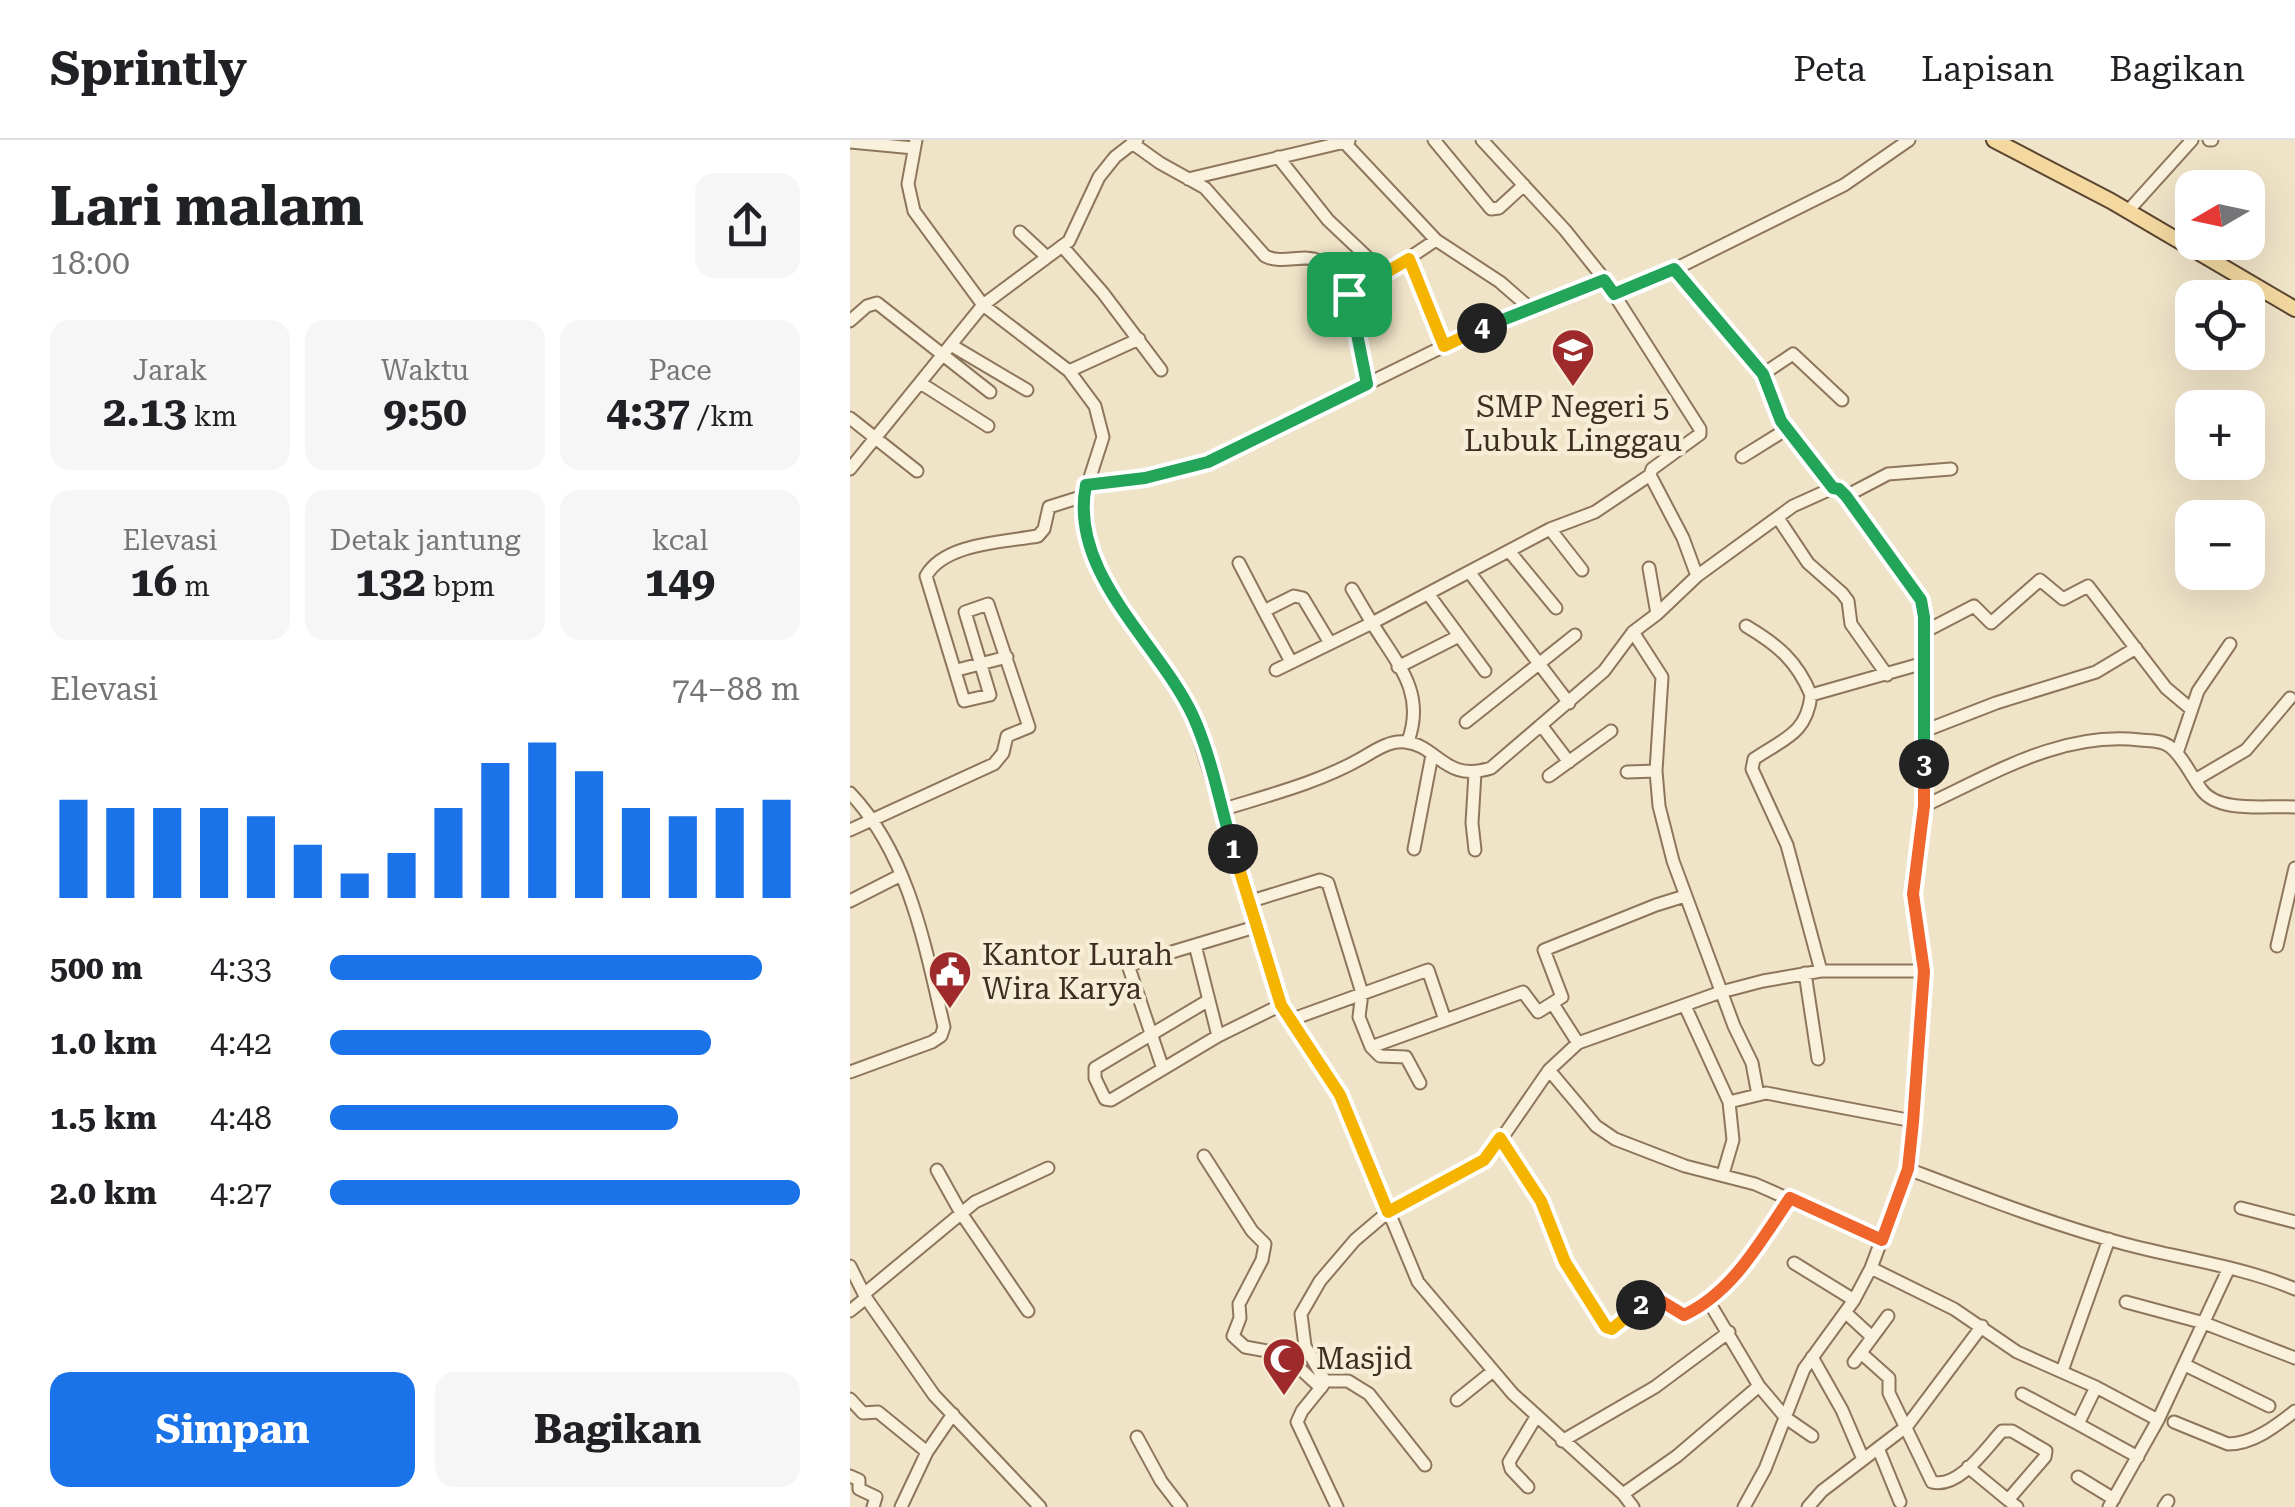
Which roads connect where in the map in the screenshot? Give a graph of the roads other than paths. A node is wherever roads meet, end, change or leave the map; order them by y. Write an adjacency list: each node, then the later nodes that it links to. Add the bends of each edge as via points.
1 (1434, 140): 12 (street, via 1490,209)
2 (1482, 140): 12 (street)
3 (1909, 140): 19 (street, via 1844,185)
4 (1994, 140): 13 (main road)
5 (2192, 140): 13 (street)
6 (1134, 141): 11 (street); 16 (street, via 1099,177)
7 (1348, 141): 10 (street); 15 (street)
8 (850, 142): 9 (street)
9 (915, 144): 24 (street, via 910,203)
10 (1278, 158): 11 (street); 20 (street, via 1321,212)
11 (1188, 178): 22 (street, via 1210,193 1265,256 1316,260)
12 (1524, 185): 21 (street)
13 (2128, 211): 26 (main road)
14 (1020, 232): 17 (street)
15 (1436, 240): 18 (street); 25 (street)
16 (1062, 246): 17 (street); 28 (street)
17 (1047, 257): 24 (street)
18 (1409, 259): 20 (street); 30 (street)
19 (1674, 269): 23 (street); 34 (street)
20 (1385, 274): 22 (street)
21 (1604, 280): 23 (street); 25 (street)
22 (1349, 294): 36 (street)
23 (1614, 294): 48 (street, via 1700,429 1698,438)
24 (984, 306): 29 (street); 33 (street)
25 (1530, 308): 30 (street)
26 (2295, 309)
27 (850, 321): 31 (street, via 878,303)
28 (1139, 339): 32 (street); 33 (street)
29 (951, 345): 31 (street); 37 (street)
30 (1444, 346): 36 (street)
31 (942, 357): 35 (street); 38 (street)
32 (1162, 370)
33 (1069, 371): 50 (street, via 1095,406 1103,437)
34 (1763, 374): 39 (street, via 1793,354); 42 (street)
35 (922, 384): 41 (street); 43 (street)
36 (1367, 384): 50 (street, via 1208,462)
37 (1027, 390)
38 (990, 392)
39 (1842, 400)
40 (850, 418): 43 (street)
41 (988, 426)
42 (1787, 429): 44 (street); 49 (street)
43 (877, 437): 45 (street); 47 (street)
44 (1742, 457)
45 (851, 467)
46 (1950, 469): 51 (street, via 1888,474)
47 (917, 471)
48 (1650, 476): 53 (street, via 1595,512); 59 (street)
49 (1833, 488): 51 (street); 52 (street)
50 (1085, 491): 80 (street, via 1050,508 1038,536 960,552 926,576); 104 (street, via 1087,544 1095,566 1186,702)
51 (1846, 496): 68 (street, via 1916,592)
52 (1778, 518): 59 (street); 83 (street, via 1808,563 1848,600 1851,624)
53 (1550, 529): 54 (street); 57 (street)
54 (1510, 551): 58 (street); 62 (street)
55 (1239, 562): 63 (street)
56 (1649, 568): 64 (street)
57 (1582, 570)
58 (1470, 573): 61 (street); 78 (street)
59 (1697, 576): 64 (street)
60 (1352, 589): 65 (street)
61 (1429, 595): 65 (street); 70 (street)
62 (1556, 608)
63 (1264, 611): 71 (street, via 1303,598); 75 (street)
64 (1657, 614): 67 (street)
65 (1372, 623): 71 (street); 79 (street)
66 (1746, 626): 84 (street, via 1787,653)
67 (1633, 632): 86 (street); 96 (street, via 1662,677)
68 (1924, 632): 73 (street, via 1974,606 1990,623 2042,580 2063,599 2092,588); 76 (street)
69 (1575, 635): 78 (street)
70 (1459, 636): 79 (street); 82 (street)
71 (1330, 643): 75 (street)
72 (2230, 644): 87 (street)
73 (2136, 648): 87 (street); 91 (street, via 2096,672)
74 (1007, 657): 77 (street); 77 (street, via 988,604 966,612); 105 (street, via 1029,727 1007,736 994,764)
75 (1291, 662): 81 (street)
76 (1924, 663): 83 (street); 91 (street)
77 (981, 664): 80 (street); 80 (street, via 990,696 966,702)
78 (1540, 664): 86 (street); 88 (street)
79 (1398, 667): 92 (street, via 1416,704)
80 (956, 670)
81 (1276, 670)
82 (1485, 670)
83 (1887, 675): 84 (street)
84 (1811, 695): 117 (street, via 1806,721 1754,760 1752,769 1787,844)
85 (2290, 698): 100 (street, via 2246,750)
86 (1569, 703): 89 (street)
87 (2192, 710): 93 (street)
88 (1466, 722)
89 (1541, 725): 95 (street); 98 (street, via 1492,768)
90 (1611, 731): 95 (street)
91 (1924, 732): 102 (street)
92 (1408, 742): 94 (street); 104 (street)
93 (2177, 753): 100 (street); 102 (street, via 2162,742 2088,739 2038,753)
94 (1432, 755): 98 (street); 107 (street)
95 (1569, 762): 99 (street)
96 (1656, 771): 97 (street); 111 (street, via 1659,806)
97 (1627, 772)
98 (1475, 773): 108 (street)
99 (1549, 776)
100 (2195, 780): 103 (street, via 2218,803)
101 (850, 793): 105 (street)
102 (1924, 806): 118 (street, via 1913,902)
103 (2295, 806)
104 (1222, 810): 113 (street)
105 (874, 818): 106 (street); 110 (street)
106 (850, 830)
107 (1414, 849)
108 (1475, 850)
109 (2295, 868): 116 (street)
110 (901, 875): 112 (street); 135 (street, via 944,1028 932,1042)
111 (1686, 896): 120 (street); 123 (street, via 1544,950 1562,995)
112 (850, 901)
113 (1248, 902): 114 (street); 121 (street, via 1325,880)
114 (1255, 927): 115 (street); 124 (street)
115 (1195, 946): 122 (street); 128 (street, via 1129,968)
116 (2278, 946)
117 (1821, 971): 118 (street); 119 (street)
118 (1924, 971): 139 (street)
119 (1806, 973): 120 (street); 132 (street)
120 (1721, 992): 125 (street); 137 (street, via 1752,1063)
121 (1362, 993): 126 (street); 127 (street, via 1430,970); 131 (street, via 1359,1017)
122 (1209, 1000): 128 (street); 129 (street)
123 (1552, 1004): 127 (street, via 1536,1012 1525,992); 130 (street)
124 (1281, 1005): 126 (street); 129 (street)
125 (1685, 1006): 130 (street); 138 (street)
126 (1290, 1020): 148 (street, via 1340,1095)
127 (1446, 1020): 131 (street)
128 (1151, 1036): 133 (street); 133 (street, via 1099,1064 1094,1078 1110,1100)
129 (1218, 1036): 133 (street)
130 (1578, 1043): 134 (street)
131 (1372, 1047): 136 (street, via 1380,1056 1406,1057)
132 (1818, 1059)
133 (1163, 1068)
134 (1549, 1070): 140 (street); 145 (street, via 1607,1135)
135 (850, 1072)
136 (1420, 1083)
137 (1758, 1095): 138 (street); 139 (street)
138 (1729, 1102): 145 (street, via 1733,1140)
139 (1913, 1122): 143 (street)
140 (1500, 1138): 148 (street, via 1484,1160); 160 (street, via 1541,1201 1565,1262 1609,1329 1652,1299 1681,1315)
141 (1204, 1156): 176 (street, via 1266,1244 1239,1304 1233,1336 1245,1347 1284,1354)
142 (1048, 1168): 149 (street)
143 (1908, 1169): 151 (street); 152 (street)
144 (937, 1170): 149 (street)
145 (1723, 1174): 146 (street)
146 (1790, 1198): 152 (street); 160 (street)
147 (2241, 1208): 150 (street)
148 (1388, 1212): 173 (street, via 1422,1289); 176 (street, via 1320,1281 1301,1314)
149 (960, 1213): 158 (street); 163 (street)
150 (2295, 1222)
151 (2109, 1239): 156 (street); 174 (street)
152 (1882, 1240): 155 (street)
153 (1794, 1263): 159 (street)
154 (850, 1266): 158 (street)
155 (1871, 1268): 159 (street); 167 (street)
156 (2229, 1268): 157 (street); 166 (street)
157 (2295, 1289)
158 (865, 1296): 162 (street); 183 (street)
159 (1854, 1300): 164 (street)
160 (1709, 1302): 168 (street)
161 (2126, 1302): 166 (street)
162 (850, 1311)
163 (1028, 1311)
164 (1846, 1313): 169 (street); 170 (street)
165 (1888, 1316): 169 (street)
166 (2204, 1323): 171 (street); 172 (street)
167 (1982, 1326): 174 (street, via 2017,1352); 189 (street)
168 (1730, 1332): 175 (street); 192 (street, via 1655,1387)
169 (1872, 1338): 189 (street, via 1857,1357 1889,1378)
170 (1812, 1357): 185 (street); 196 (street)
171 (2295, 1358)
172 (2185, 1365): 181 (street); 186 (street)
173 (1493, 1370): 180 (street); 184 (street)
174 (2062, 1371): 177 (street)
175 (1759, 1386): 185 (street); 202 (street)
176 (1321, 1387): 197 (street, via 1348,1381 1369,1394); 210 (street, via 1297,1422)
177 (2096, 1387): 186 (street); 188 (street)
178 (2022, 1394): 188 (street)
179 (850, 1400): 194 (street, via 863,1413 878,1412)
180 (1456, 1400)
181 (2269, 1406)
182 (2295, 1411): 187 (street, via 2237,1444)
183 (952, 1414): 194 (street); 208 (street)
184 (1536, 1417): 192 (street); 201 (street, via 1509,1462)
185 (1786, 1418): 190 (street); 212 (street)
186 (2158, 1420): 195 (street)
187 (2174, 1422)
188 (2078, 1424): 195 (street)
189 (1906, 1426): 193 (street); 198 (street, via 1932,1482 1942,1484)
190 (1812, 1436)
191 (1137, 1437): 209 (street)
192 (1562, 1441): 202 (street)
193 (1878, 1448): 196 (street); 203 (street)
194 (927, 1452): 207 (street)
195 (2138, 1457): 205 (street)
196 (1863, 1459): 213 (street)
197 (1425, 1465)
198 (1968, 1466): 204 (street); 204 (street, via 2002,1430 2046,1451)
199 (850, 1476): 206 (street, via 860,1481 859,1490 876,1497)
200 (2078, 1477): 205 (street)
201 (1528, 1487)
202 (1623, 1494): 211 (street)
203 (1900, 1502)
204 (2013, 1503)
205 (2111, 1503)
206 (873, 1507)
207 (901, 1507)
208 (1040, 1507)
209 (1181, 1507)
210 (1337, 1507)
211 (1633, 1507)
212 (1744, 1507)
213 (1808, 1507)

